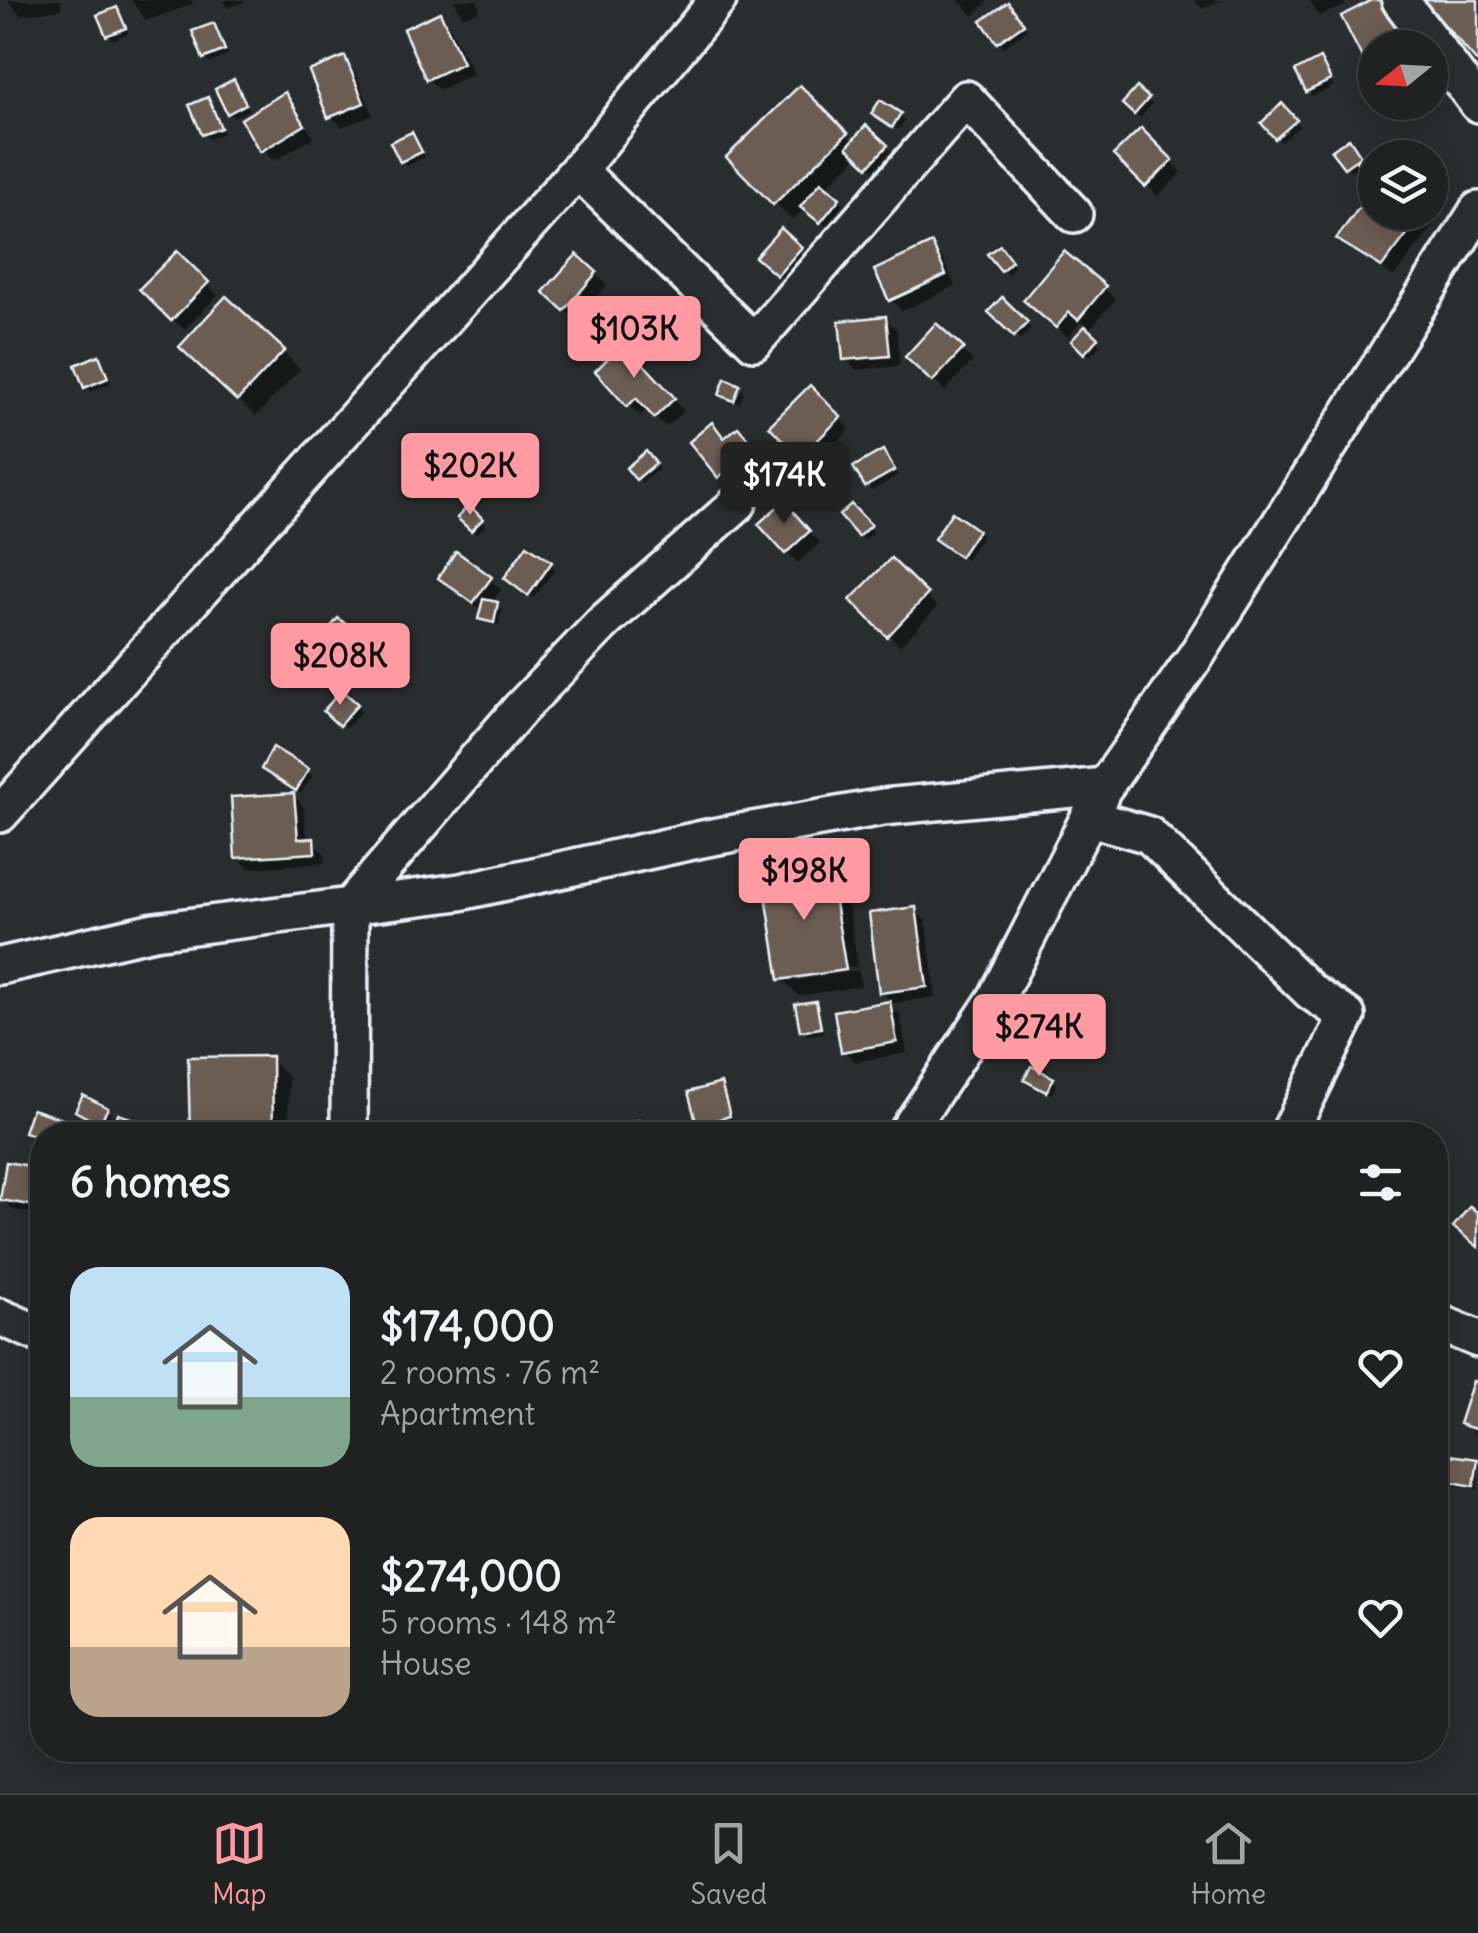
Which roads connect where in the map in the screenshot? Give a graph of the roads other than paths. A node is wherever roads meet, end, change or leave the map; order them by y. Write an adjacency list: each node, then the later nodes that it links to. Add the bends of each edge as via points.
1 (718, 0): 4 (street)
2 (1400, 0): 3 (street)
3 (1478, 104)
4 (578, 170): 6 (street, via 754,342 966,99); 9 (street)
5 (1478, 210): 8 (street)
6 (1074, 214)
7 (738, 502): 10 (street, via 604,622 520,709)
8 (1097, 802): 10 (street, via 884,807 460,892); 13 (street, via 995,1000); 14 (street, via 1149,836 1310,992 1347,1016)
9 (0, 814)
10 (350, 906): 11 (street, via 154,932); 12 (street)
11 (3, 964)
12 (349, 1122)
13 (914, 1122)
14 (1294, 1122)
15 (0, 1316): 17 (street)
16 (1448, 1326): 18 (street)
17 (30, 1330)
18 (1478, 1339)

